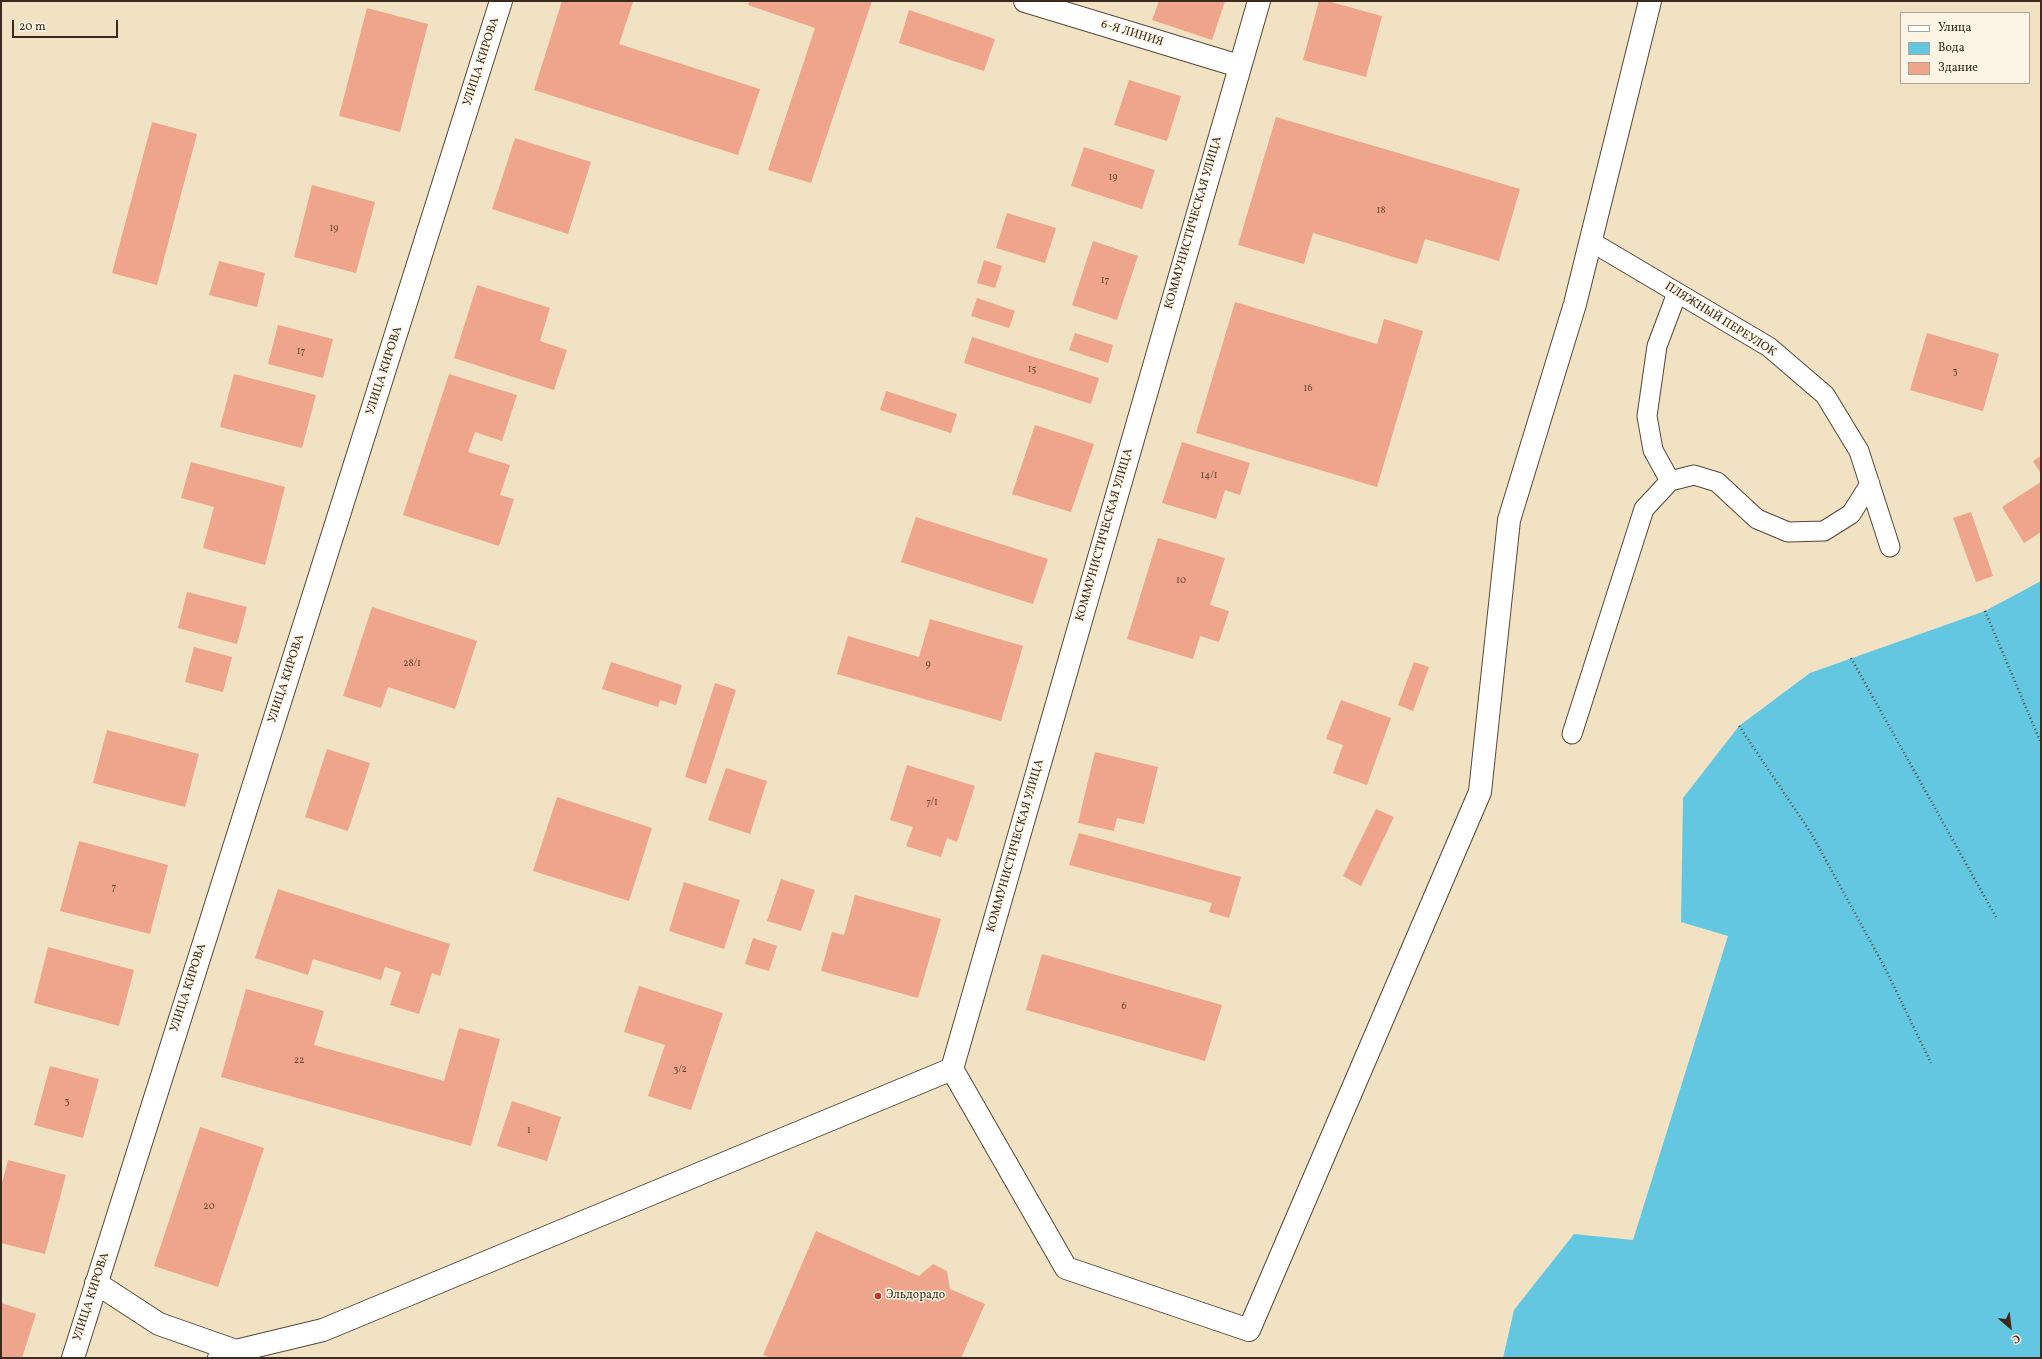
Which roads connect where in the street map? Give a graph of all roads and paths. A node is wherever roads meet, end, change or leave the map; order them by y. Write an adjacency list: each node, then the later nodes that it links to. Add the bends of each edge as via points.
1 (501, 1): 19 (street, УЛИЦА КИРОВА)
2 (1025, 1): 5 (street, 6-Я ЛИНИЯ)
3 (1259, 1): 5 (street, КОММУНИСТИЧЕСКАЯ УЛИЦА)
4 (1650, 1): 6 (street)
5 (1239, 66): 18 (street, КОММУНИСТИЧЕСКАЯ УЛИЦА)
6 (1590, 241): 7 (lane, ПЛЯЖНЫЙ ПЕРЕУЛОК); 18 (street, via 1575,304 1509,520 1480,792 1249,1330 1066,1268)
7 (1677, 293): 8 (lane, via 1657,346 1647,416 1653,450); 9 (lane, ПЛЯЖНЫЙ ПЕРЕУЛОК, via 1769,347 1825,395 1859,451)
8 (1670, 481): 9 (lane, via 1694,475 1717,482 1757,519 1788,532 1824,531 1851,514); 14 (lane, via 1644,509)
9 (1870, 484): 10 (lane, ПЛЯЖНЫЙ ПЕРЕУЛОК)
10 (1890, 547)
11 (1985, 611): 15 (path)
12 (1851, 658): 16 (path)
13 (1739, 726): 17 (path, via 1811,833 1885,968)
14 (1572, 734)
15 (2041, 743)
16 (1997, 919)
17 (1930, 1063)
18 (952, 1069): 20 (street, via 323,1330)
19 (96, 1283): 20 (street, via 159,1324); 21 (street, УЛИЦА КИРОВА)
20 (228, 1354)
21 (73, 1358)

